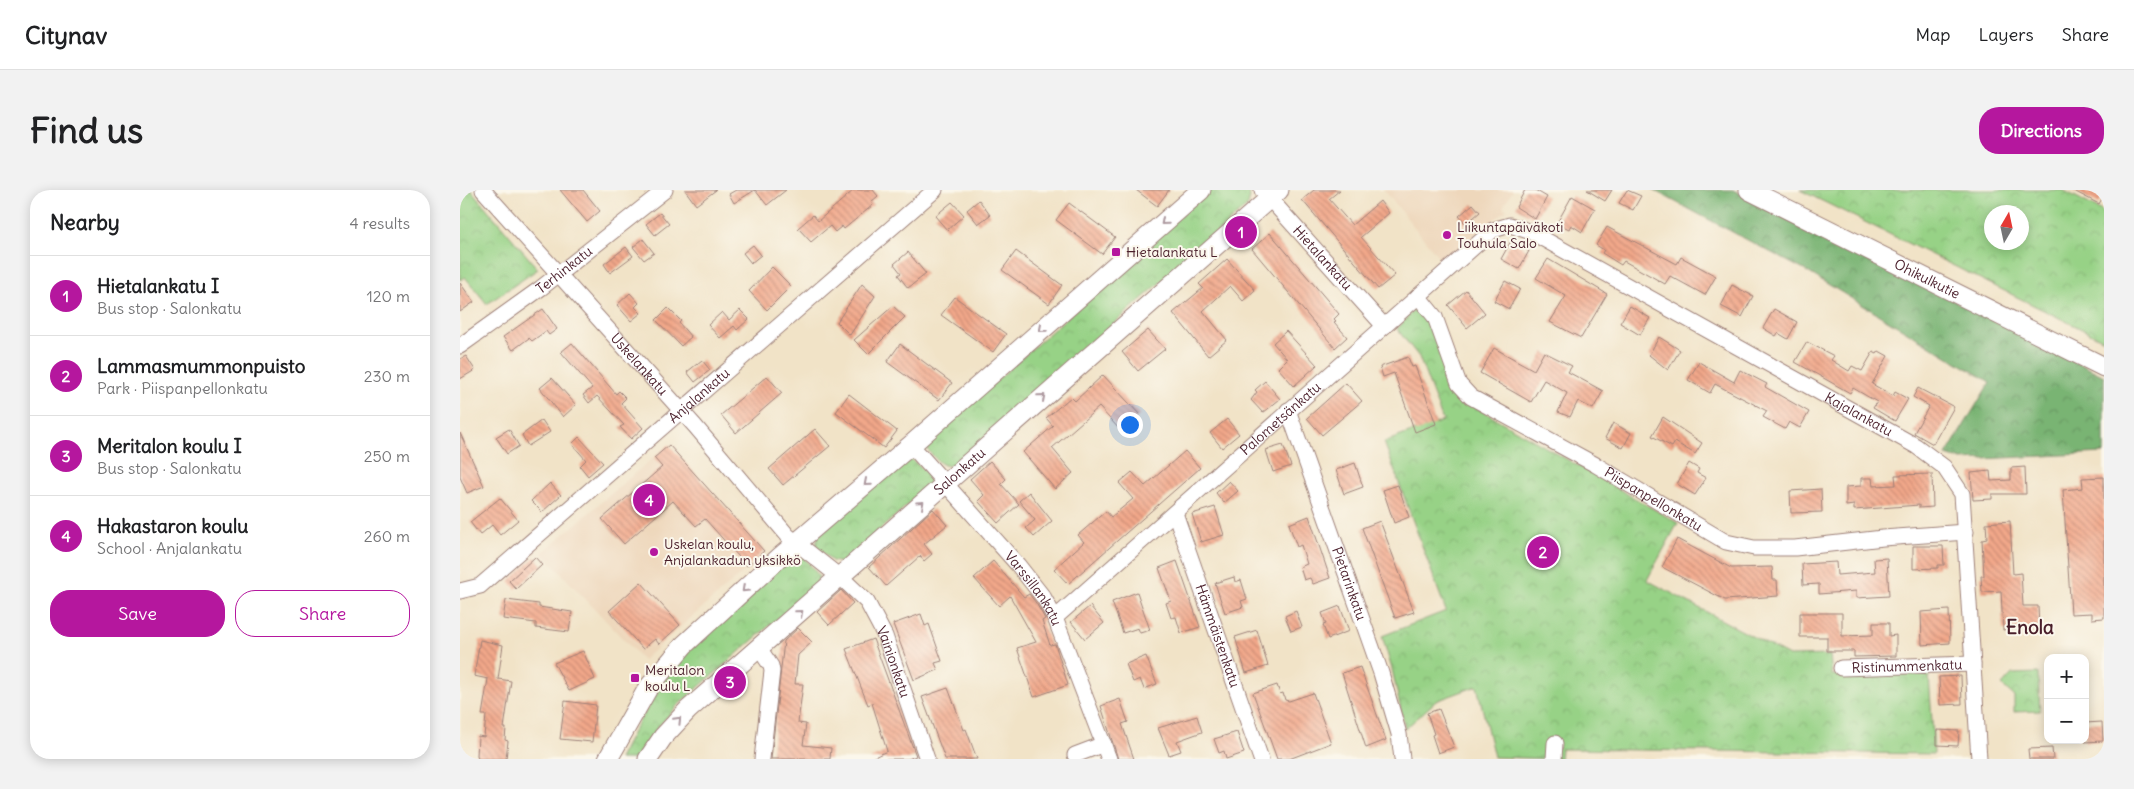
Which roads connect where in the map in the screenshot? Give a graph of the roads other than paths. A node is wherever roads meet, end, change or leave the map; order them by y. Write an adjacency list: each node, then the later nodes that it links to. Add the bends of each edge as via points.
1 (483, 190): 8 (street, Uskelankatu)
2 (665, 190): 8 (street, Terhinkatu)
3 (935, 190): 14 (street, Anjalankatu)
4 (1201, 190): 15 (main road, one-way to 15)
5 (1749, 190): 12 (main road, Ohikulkutie)
6 (1270, 193): 10 (street, Hietalankatu); 16 (main road, Salonkatu, one-way to 6)
7 (1510, 225): 9 (street, Palometsänkatu, via 1493,230); 18 (street, Kajalankatu, via 1532,232 1916,446 1944,467 1962,494)
8 (558, 274): 11 (street, Terhinkatu); 14 (street, Uskelankatu)
9 (1418, 296): 10 (street, Palometsänkatu); 18 (street, Piispanpellonkatu, via 1435,317 1459,384 1471,397 1596,465 1726,542 1754,548 1795,548)
10 (1384, 326): 13 (street, Palometsänkatu)
11 (460, 346)
12 (2104, 367)
13 (1288, 410): 17 (street, Palometsänkatu); 35 (street, Pietarinkatu, via 1381,673 1399,734)
14 (682, 412): 19 (street, Uskelankatu); 21 (street, Anjalankatu, via 480,586)
15 (911, 445): 16 (street, Varssillankatu); 19 (main road, one-way to 19)
16 (946, 482): 20 (main road, Salonkatu, one-way to 16); 22 (street, Varssillankatu, via 1018,565)
17 (1176, 513): 22 (street, Palometsänkatu); 34 (street, Hämmäistenkatu)
18 (1966, 532): 24 (street, Kajalankatu)
19 (796, 543): 20 (street, Uskelankatu); 29 (main road, one-way to 29, via 665,666 637,704)
20 (840, 578): 23 (main road, Salonkatu, one-way to 20); 32 (street, Vainionkatu, via 867,602 878,620)
21 (460, 591)
22 (1056, 618): 27 (street, Varssillankatu)
23 (759, 648): 30 (main road, Salonkatu, one-way to 23, via 675,723); 31 (street, via 772,671)
24 (1973, 664): 25 (street, Ristinummenkatu); 37 (street, Kajalankatu)
25 (1841, 668)
26 (1556, 743): 36 (street)
27 (1104, 744): 28 (street); 33 (street, Varssillankatu)
28 (1075, 755)
29 (608, 759)
30 (648, 759)
31 (762, 759)
32 (928, 759)
33 (1109, 759)
34 (1261, 759)
35 (1402, 759)
36 (1554, 759)
37 (1979, 759)

